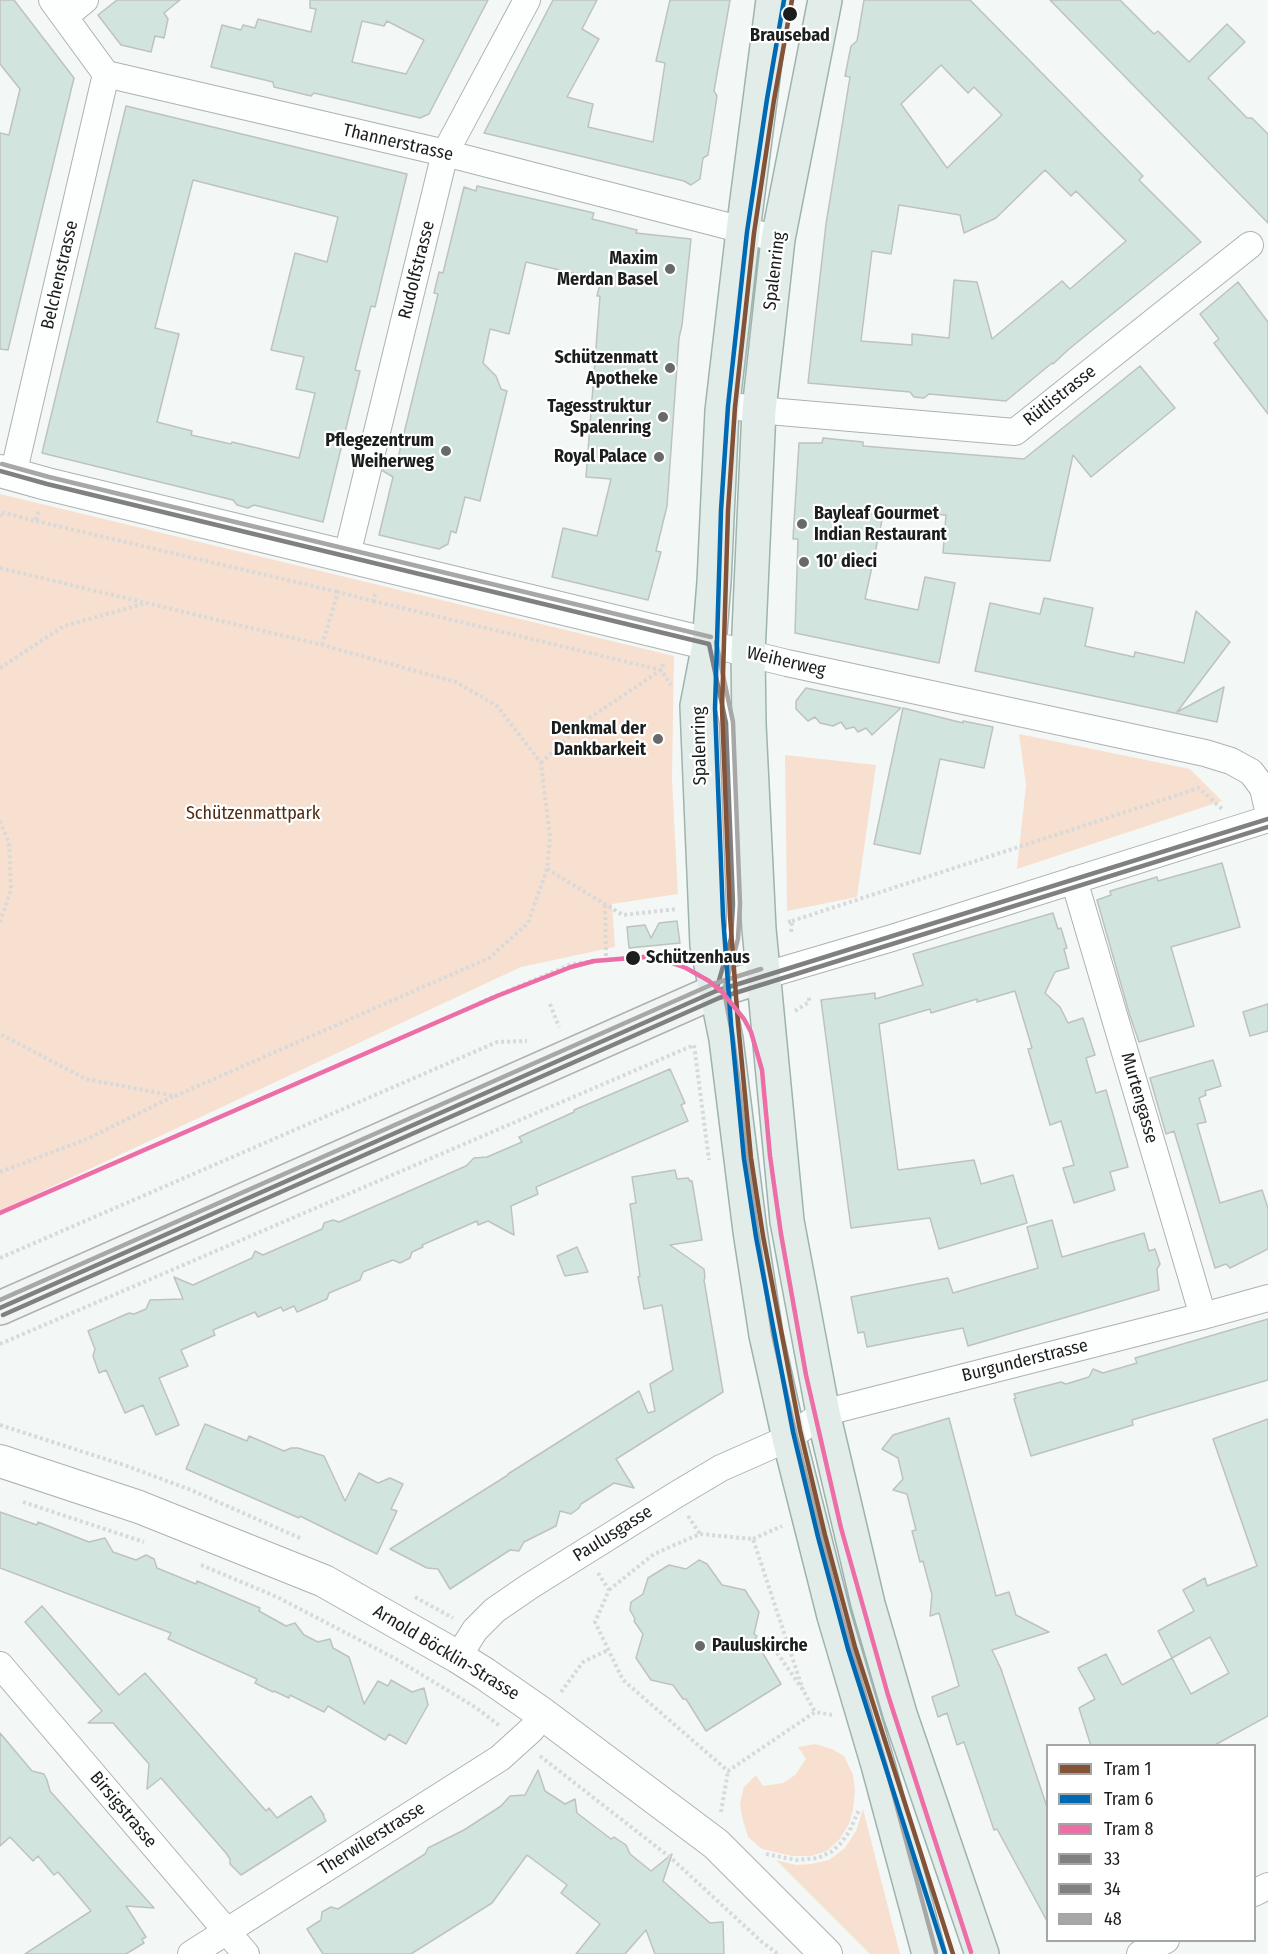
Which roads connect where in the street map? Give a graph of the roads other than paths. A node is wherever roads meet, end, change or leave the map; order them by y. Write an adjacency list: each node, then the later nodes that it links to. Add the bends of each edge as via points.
1 (84, 0): 5 (street)
2 (527, 0): 7 (street, Rudolfstrasse)
3 (773, 0): 8 (main road, Spalenring)
4 (825, 0): 9 (main road, Spalenring)
5 (58, 8): 6 (street)
6 (106, 74): 7 (street, Thannerstrasse); 13 (street, Belchenstrasse)
7 (445, 153): 8 (street, Thannerstrasse); 14 (street, Rudolfstrasse)
8 (743, 231): 9 (street, Thannerstrasse); 11 (main road, Spalenring)
9 (778, 240): 12 (main road, Spalenring)
10 (1250, 245): 12 (street, Rütlistrasse, via 1014,432)
11 (723, 405): 12 (street, Rütlistrasse); 15 (main road, Spalenring)
12 (759, 410): 16 (main road, Spalenring)
13 (6, 473): 14 (street, Weiherweg)
14 (347, 555): 15 (street, Weiherweg)
15 (709, 644): 16 (street, Weiherweg); 21 (main road, Spalenring, via 697,706 707,945)
16 (748, 654): 17 (street, Weiherweg, via 1205,753 1251,772 1263,788); 20 (main road, Spalenring)
17 (1268, 810)
18 (1268, 819): 19 (street)
19 (1074, 880): 20 (street); 24 (street, Murtengasse)
20 (755, 978): 21 (main road); 25 (main road, Spalenring, via 787,1221)
21 (716, 991): 23 (main road); 26 (main road, Spalenring, via 766,1335)
22 (1268, 1298): 24 (street, Burgunderstrasse)
23 (0, 1308)
24 (1203, 1316): 25 (street, Burgunderstrasse)
25 (823, 1413): 26 (street, Burgunderstrasse); 37 (main road, Spalenring, via 868,1604 904,1725)
26 (789, 1438): 28 (street, Paulusgasse, via 721,1468 530,1586 495,1610 475,1630); 36 (main road, Spalenring, via 834,1617)
27 (0, 1461): 28 (street, Arnold Böcklin-Strasse, via 139,1507 324,1581)
28 (458, 1657): 30 (street, Arnold Böcklin-Strasse)
29 (0, 1665): 31 (street, Birsigstrasse)
30 (544, 1715): 31 (street, Therwilerstrasse, via 500,1758); 35 (street, Arnold Böcklin-Strasse, via 716,1844)
31 (226, 1932): 33 (street, Therwilerstrasse); 34 (street, Birsigstrasse)
32 (1164, 1942): 38 (street)
33 (191, 1954)
34 (246, 1954)
35 (826, 1954)
36 (929, 1954)
37 (982, 1954)
38 (1140, 1954)

